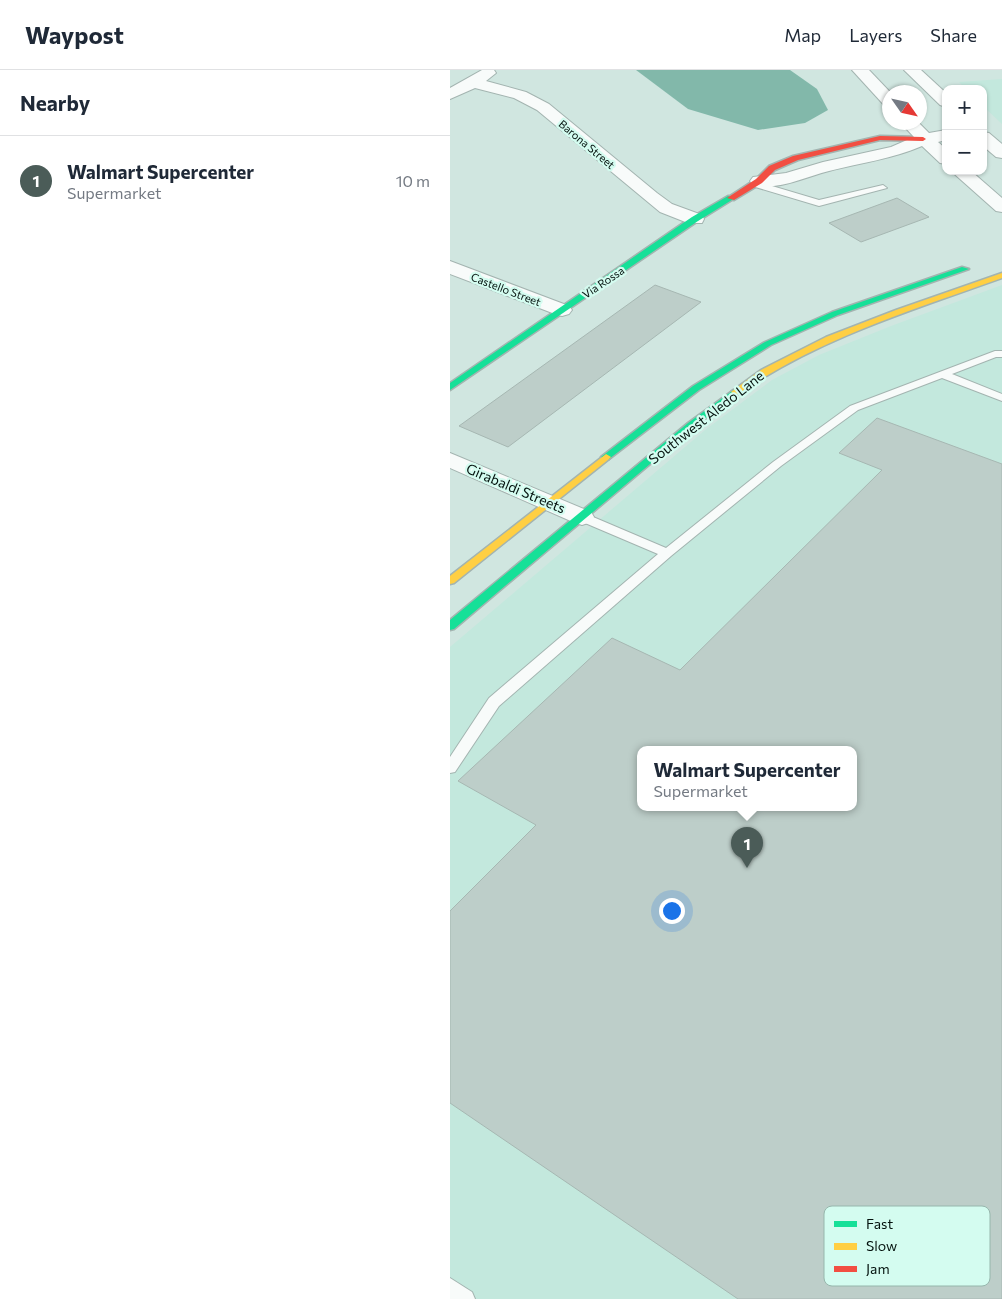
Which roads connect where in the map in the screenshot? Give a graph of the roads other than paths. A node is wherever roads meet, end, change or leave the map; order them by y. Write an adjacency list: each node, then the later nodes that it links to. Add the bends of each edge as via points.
1 (491, 70): 4 (street)
2 (860, 70): 5 (street)
3 (912, 70): 7 (street)
4 (473, 83): 6 (street); 18 (street, Barona Street, via 520,96 543,107 651,197 666,208)
5 (882, 93)
6 (450, 94)
7 (942, 98)
8 (915, 130): 10 (street)
9 (942, 136): 10 (street, Via Rossa)
10 (923, 139): 13 (street); 15 (street, Via Rossa, via 896,151 788,178)
11 (987, 140): 12 (street)
12 (1002, 153)
13 (942, 156)
14 (965, 175): 17 (street)
15 (757, 182): 16 (lane, via 820,203); 18 (street, Via Rossa)
16 (883, 188)
17 (1002, 208)
18 (695, 220): 22 (street, Via Rossa)
19 (974, 266): 28 (street, Southwest Aledo Lane, via 792,331 751,353 678,400)
20 (450, 267): 22 (street, Castello Street)
21 (1002, 276): 29 (street, Southwest Aledo Lane, via 880,319 759,374 691,425)
22 (562, 310): 25 (street, Via Rossa)
23 (1002, 354): 24 (lane)
24 (942, 374): 26 (lane); 30 (lane, via 854,408 777,464)
25 (450, 387)
26 (1002, 398)
27 (450, 460): 28 (street, Girabaldi Streets)
28 (549, 502): 29 (street, Girabaldi Streets); 31 (street, Southwest Aledo Lane)
29 (582, 516): 30 (lane); 32 (street, Southwest Aledo Lane)
30 (667, 553): 33 (lane, via 494,702)
31 (450, 581)
32 (450, 626)
33 (450, 768)
34 (450, 1288): 35 (lane)
35 (465, 1299)

